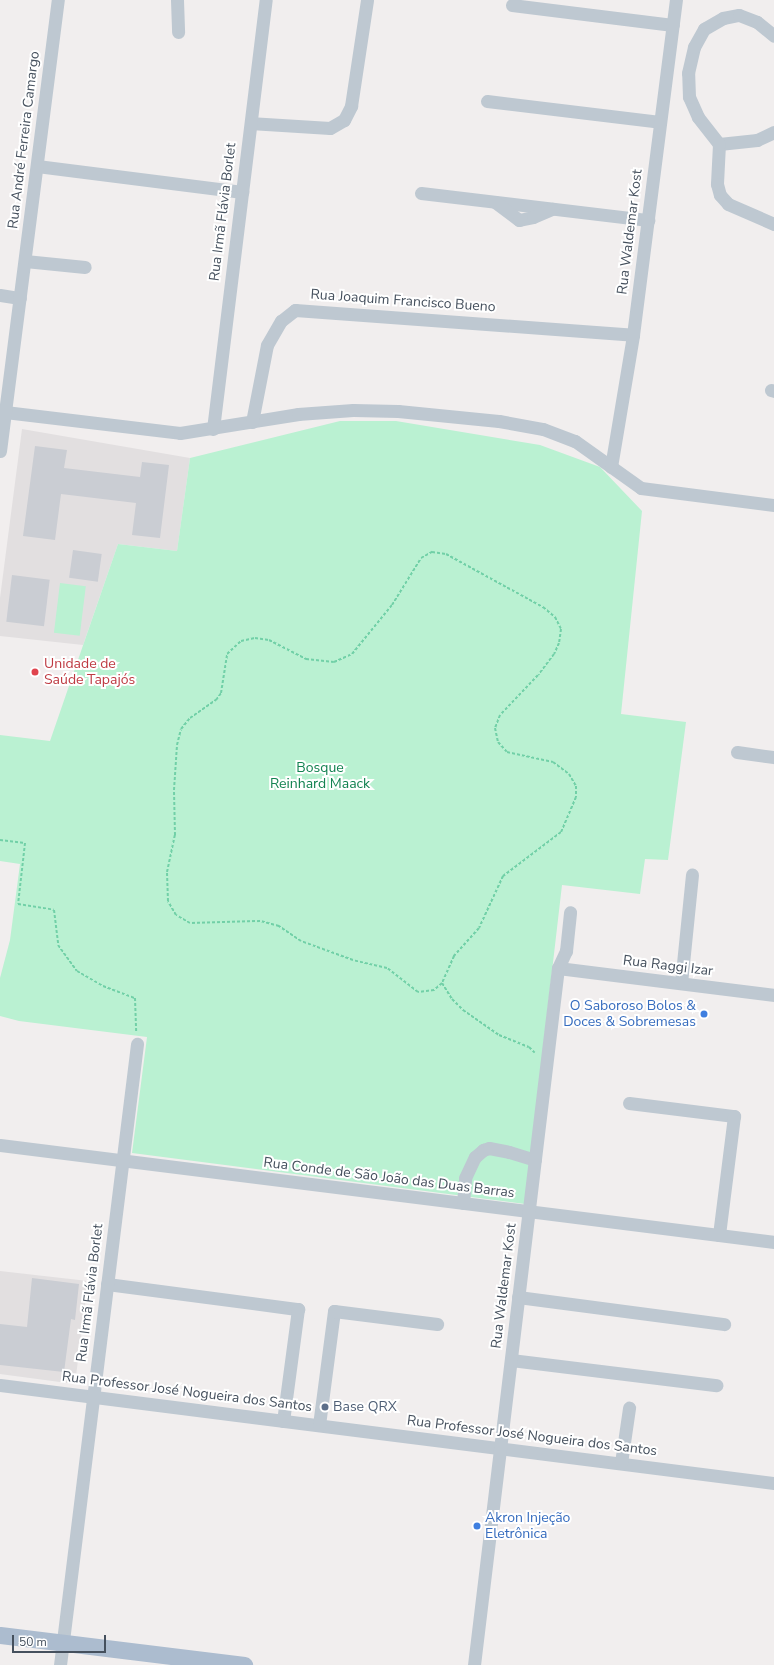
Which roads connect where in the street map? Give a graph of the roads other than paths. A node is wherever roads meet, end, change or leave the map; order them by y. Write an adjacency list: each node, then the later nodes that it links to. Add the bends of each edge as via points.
1 (58, 0): 15 (street, Rua André Ferreira Camargo)
2 (177, 0): 8 (street)
3 (266, 0): 12 (street, Rua Irmã Flávia Borlet)
4 (366, 0): 12 (street, via 351,106 344,120 330,128)
5 (676, 0): 7 (street, Rua Waldemar Kost)
6 (512, 5): 7 (street)
7 (673, 25): 11 (street, Rua Waldemar Kost)
8 (178, 32)
9 (774, 36): 14 (street, via 757,22 739,15 723,18 704,29 694,47 688,73 689,97 698,117)
10 (487, 101): 11 (street)
11 (660, 122): 18 (street, Rua Waldemar Kost)
12 (251, 123): 16 (street, Rua Irmã Flávia Borlet)
13 (774, 132): 14 (street, via 757,140)
14 (718, 144): 19 (street, via 717,184 720,195 728,204)
15 (37, 166): 16 (street); 20 (street, Rua André Ferreira Camargo)
16 (242, 192): 27 (street, Rua Irmã Flávia Borlet)
17 (421, 193): 18 (street)
18 (648, 220): 24 (street, Rua Waldemar Kost)
19 (774, 224)
20 (25, 261): 21 (street); 23 (street, Rua André Ferreira Camargo)
21 (85, 267)
22 (0, 295): 23 (street)
23 (20, 298): 25 (street, Rua André Ferreira Camargo)
24 (633, 335): 26 (street, Rua Joaquim Francisco Bueno, via 295,310 281,321 267,345); 29 (street, Rua Waldemar Kost)
25 (5, 412): 27 (street, via 167,433); 28 (street, Rua André Ferreira Camargo)
26 (252, 422): 27 (street); 29 (street, via 317,412 377,409 514,423 543,429 575,441)
27 (213, 428)
28 (0, 451)
29 (611, 467): 30 (street, via 632,484 650,491)
30 (774, 505)
31 (737, 752): 32 (street)
32 (774, 757)
33 (692, 875): 36 (street)
34 (570, 912): 35 (street, Rua Waldemar Kost, via 566,951)
35 (558, 968): 36 (street, Rua Raggi Izar); 42 (street, Rua Waldemar Kost)
36 (681, 983): 37 (street, Rua Raggi Izar)
37 (774, 995)
38 (137, 1044): 41 (street, Rua Irmã Flávia Borlet)
39 (629, 1103): 45 (street, via 734,1116)
40 (0, 1145): 41 (street, Rua Conde de São João das Duas Barras)
41 (122, 1160): 43 (street, Rua Conde de São João das Duas Barras); 47 (street, Rua Irmã Flávia Borlet)
42 (535, 1160): 43 (street, via 503,1150 483,1150 475,1157 465,1178); 44 (street, Rua Waldemar Kost)
43 (463, 1203): 44 (street, Rua Conde de São João das Duas Barras)
44 (529, 1212): 45 (street, Rua Conde de São João das Duas Barras); 48 (street, Rua Waldemar Kost)
45 (719, 1235): 46 (street, Rua Conde de São João das Duas Barras)
46 (774, 1242)
47 (107, 1284): 54 (street, Rua Irmã Flávia Borlet); 56 (street, via 298,1309)
48 (518, 1297): 50 (street); 51 (street, Rua Waldemar Kost)
49 (437, 1324): 57 (street, via 334,1312)
50 (724, 1324)
51 (511, 1360): 53 (street); 58 (street, Rua Waldemar Kost)
52 (0, 1385): 54 (street, Rua Professor José Nogueira dos Santos)
53 (716, 1385)
54 (93, 1397): 56 (street, Rua Professor José Nogueira dos Santos); 62 (street, Rua Irmã Flávia Borlet)
55 (629, 1408): 59 (street)
56 (283, 1421): 57 (street, Rua Professor José Nogueira dos Santos)
57 (319, 1425): 58 (street, Rua Professor José Nogueira dos Santos)
58 (500, 1448): 59 (street, Rua Professor José Nogueira dos Santos); 65 (street, Rua Waldemar Kost)
59 (621, 1463): 60 (street, Rua Professor José Nogueira dos Santos)
60 (774, 1483)
61 (0, 1635): 62 (main road)
62 (63, 1643): 63 (street, Rua Irmã Flávia Borlet); 64 (main road)
63 (60, 1665)
64 (244, 1665)
65 (474, 1665)

